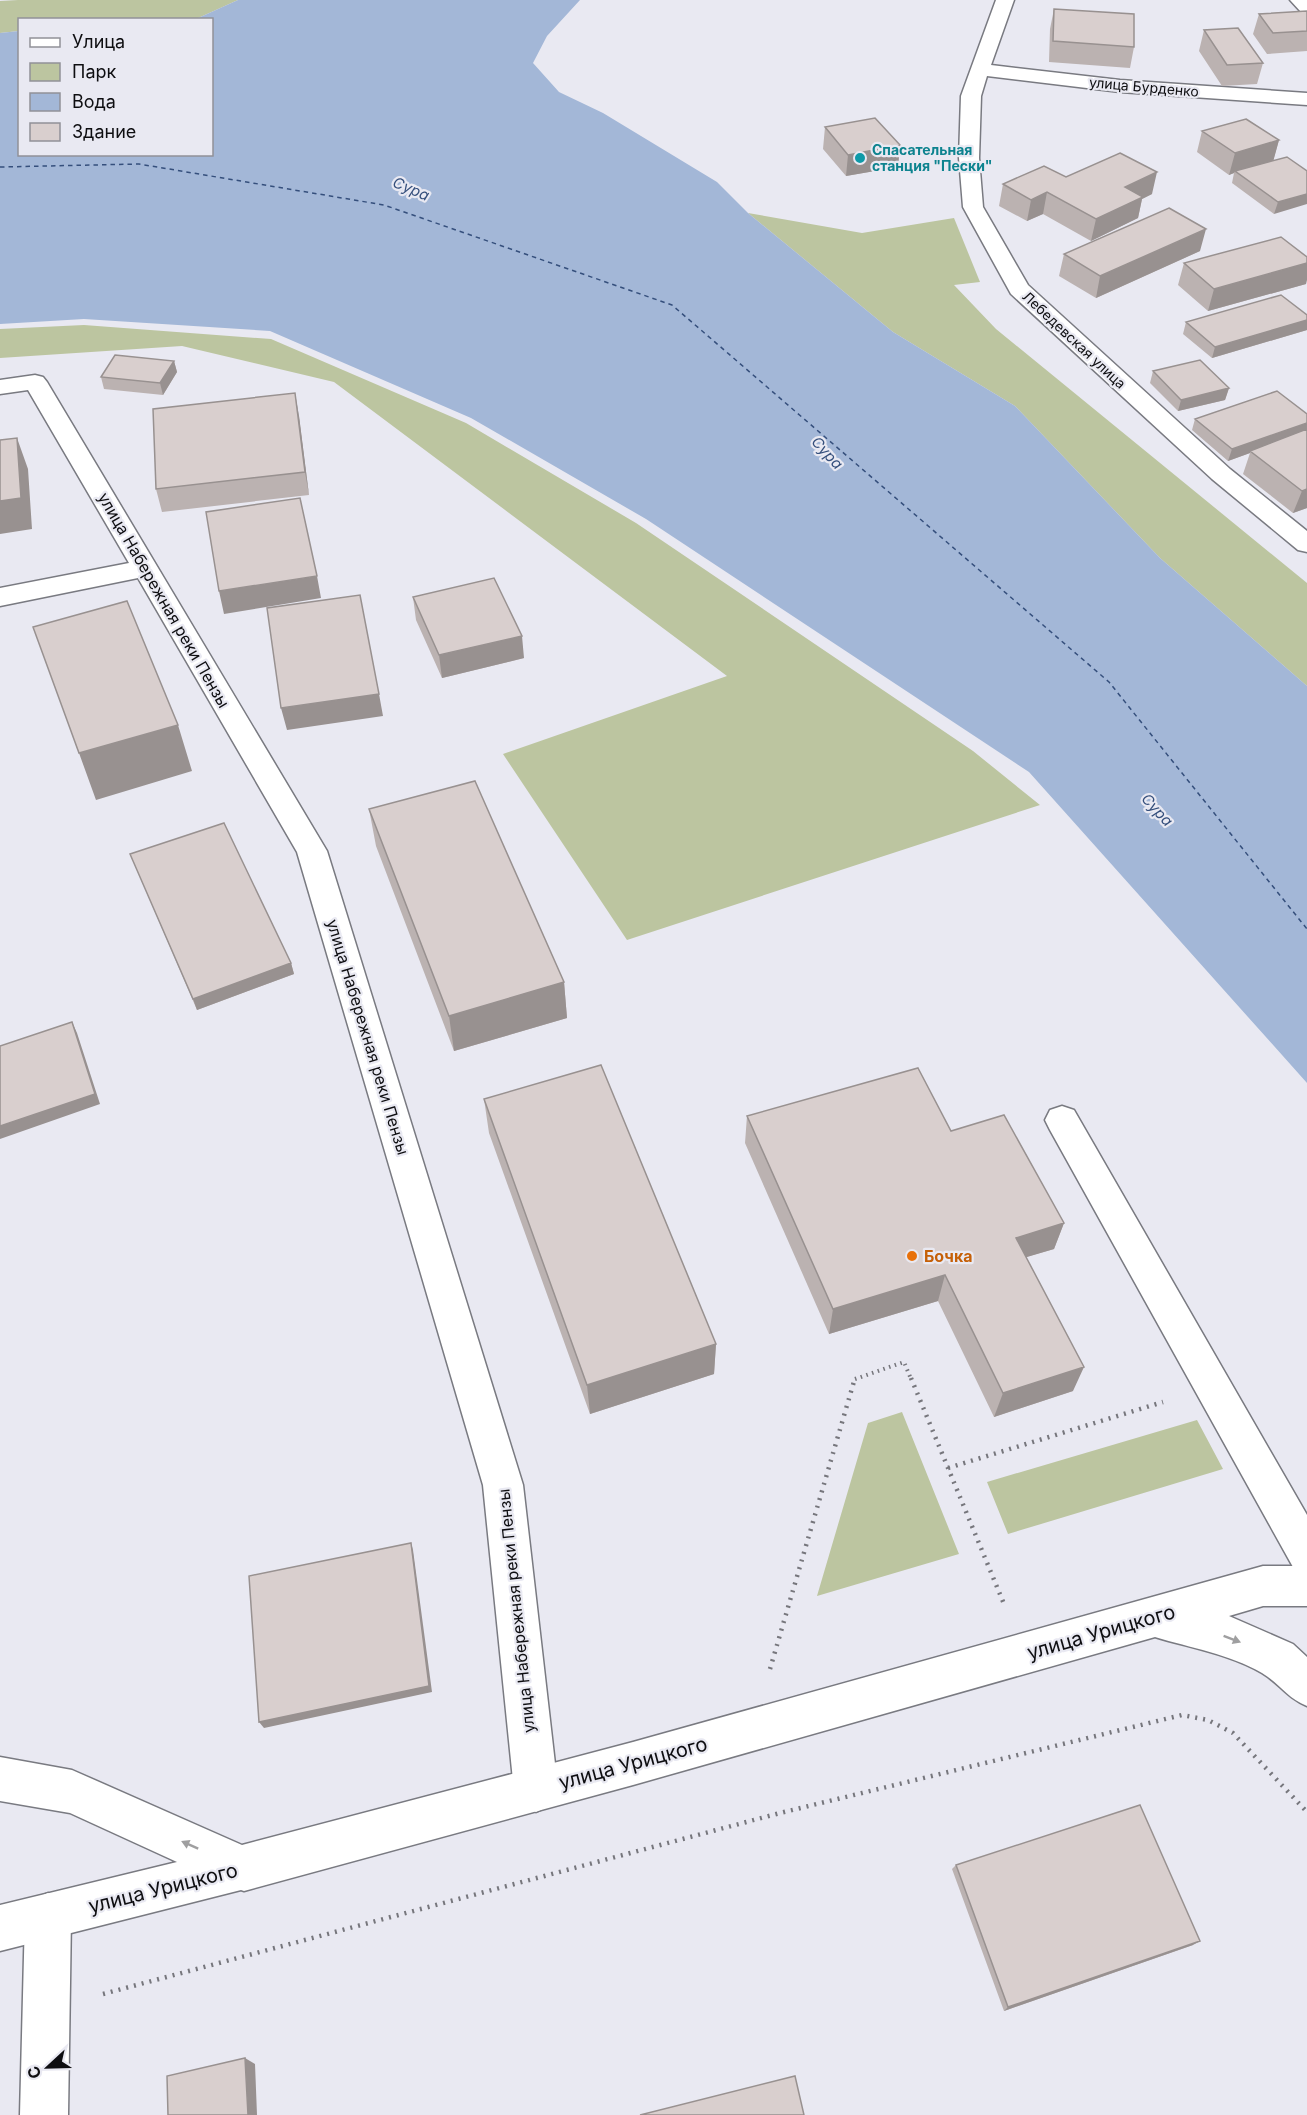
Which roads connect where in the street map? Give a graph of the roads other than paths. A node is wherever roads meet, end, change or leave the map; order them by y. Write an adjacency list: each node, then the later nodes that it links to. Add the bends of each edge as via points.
1 (1005, 0): 4 (street, Лебедевская улица)
2 (1299, 0): 3 (street)
3 (1307, 8)
4 (981, 70): 5 (street, улица Бурденко, via 1120,86); 7 (street, Лебедевская улица, via 971,96 969,158 973,207 1019,289 1221,474)
5 (1307, 99)
6 (0, 387): 8 (street, улица Набережная реки Пензы, via 35,382)
7 (1307, 544)
8 (146, 568): 9 (street); 18 (street, улица Набережная реки Пензы, via 312,851 503,1485)
9 (0, 597)
10 (1062, 1120): 11 (street)
11 (1307, 1552)
12 (1307, 1561): 13 (street)
13 (1263, 1586): 14 (street); 15 (street, улица Урицкого)
14 (1307, 1586)
15 (1156, 1617): 16 (street, one-way to 16, via 1230,1637 1278,1659); 18 (street, улица Урицкого)
16 (1307, 1685)
17 (0, 1779): 19 (street, one-way to 17, via 72,1792)
18 (536, 1790): 19 (street, улица Урицкого)
19 (244, 1869): 20 (street, улица Урицкого)
20 (48, 1916): 21 (street, улица Урицкого); 22 (street)
21 (0, 1928)
22 (44, 2115)

